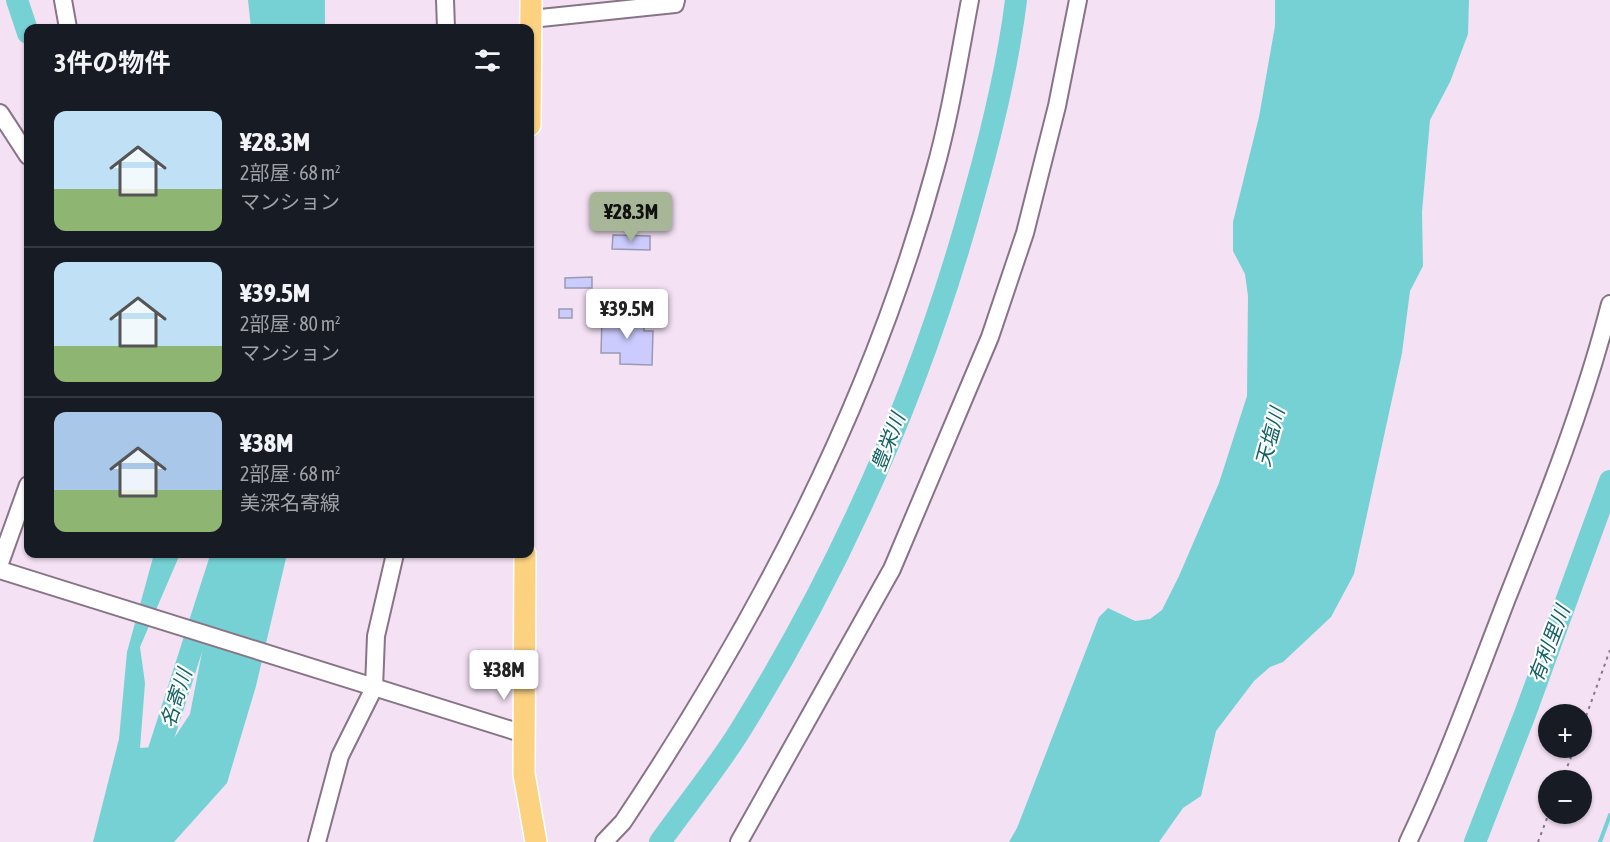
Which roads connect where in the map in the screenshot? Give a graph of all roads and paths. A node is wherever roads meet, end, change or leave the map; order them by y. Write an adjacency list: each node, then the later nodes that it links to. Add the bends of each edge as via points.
1 (63, 0): 7 (street)
2 (445, 0): 8 (street)
3 (676, 0): 6 (street, via 675,4)
4 (970, 0): 24 (street, via 934,172 876,351 839,438 787,551 728,658 623,822)
5 (1078, 0): 25 (street, via 1057,106 1025,233 990,337 892,569)
6 (531, 10)
7 (67, 24)
8 (446, 24)
9 (0, 113): 10 (street)
10 (24, 150)
11 (1610, 304): 26 (street, via 1595,364 1550,490)
12 (24, 496): 15 (street)
13 (394, 558): 18 (street, via 376,636)
14 (525, 558): 20 (main road)
15 (0, 563)
16 (0, 570): 18 (street)
17 (1610, 650): 19 (path)
18 (374, 688): 20 (street); 22 (street, via 340,756)
19 (1590, 704)
20 (524, 734): 23 (main road, via 524,774)
21 (1545, 824): 27 (path)
22 (317, 842)
23 (536, 842)
24 (604, 842)
25 (739, 842)
26 (1408, 842)
27 (1538, 842)

